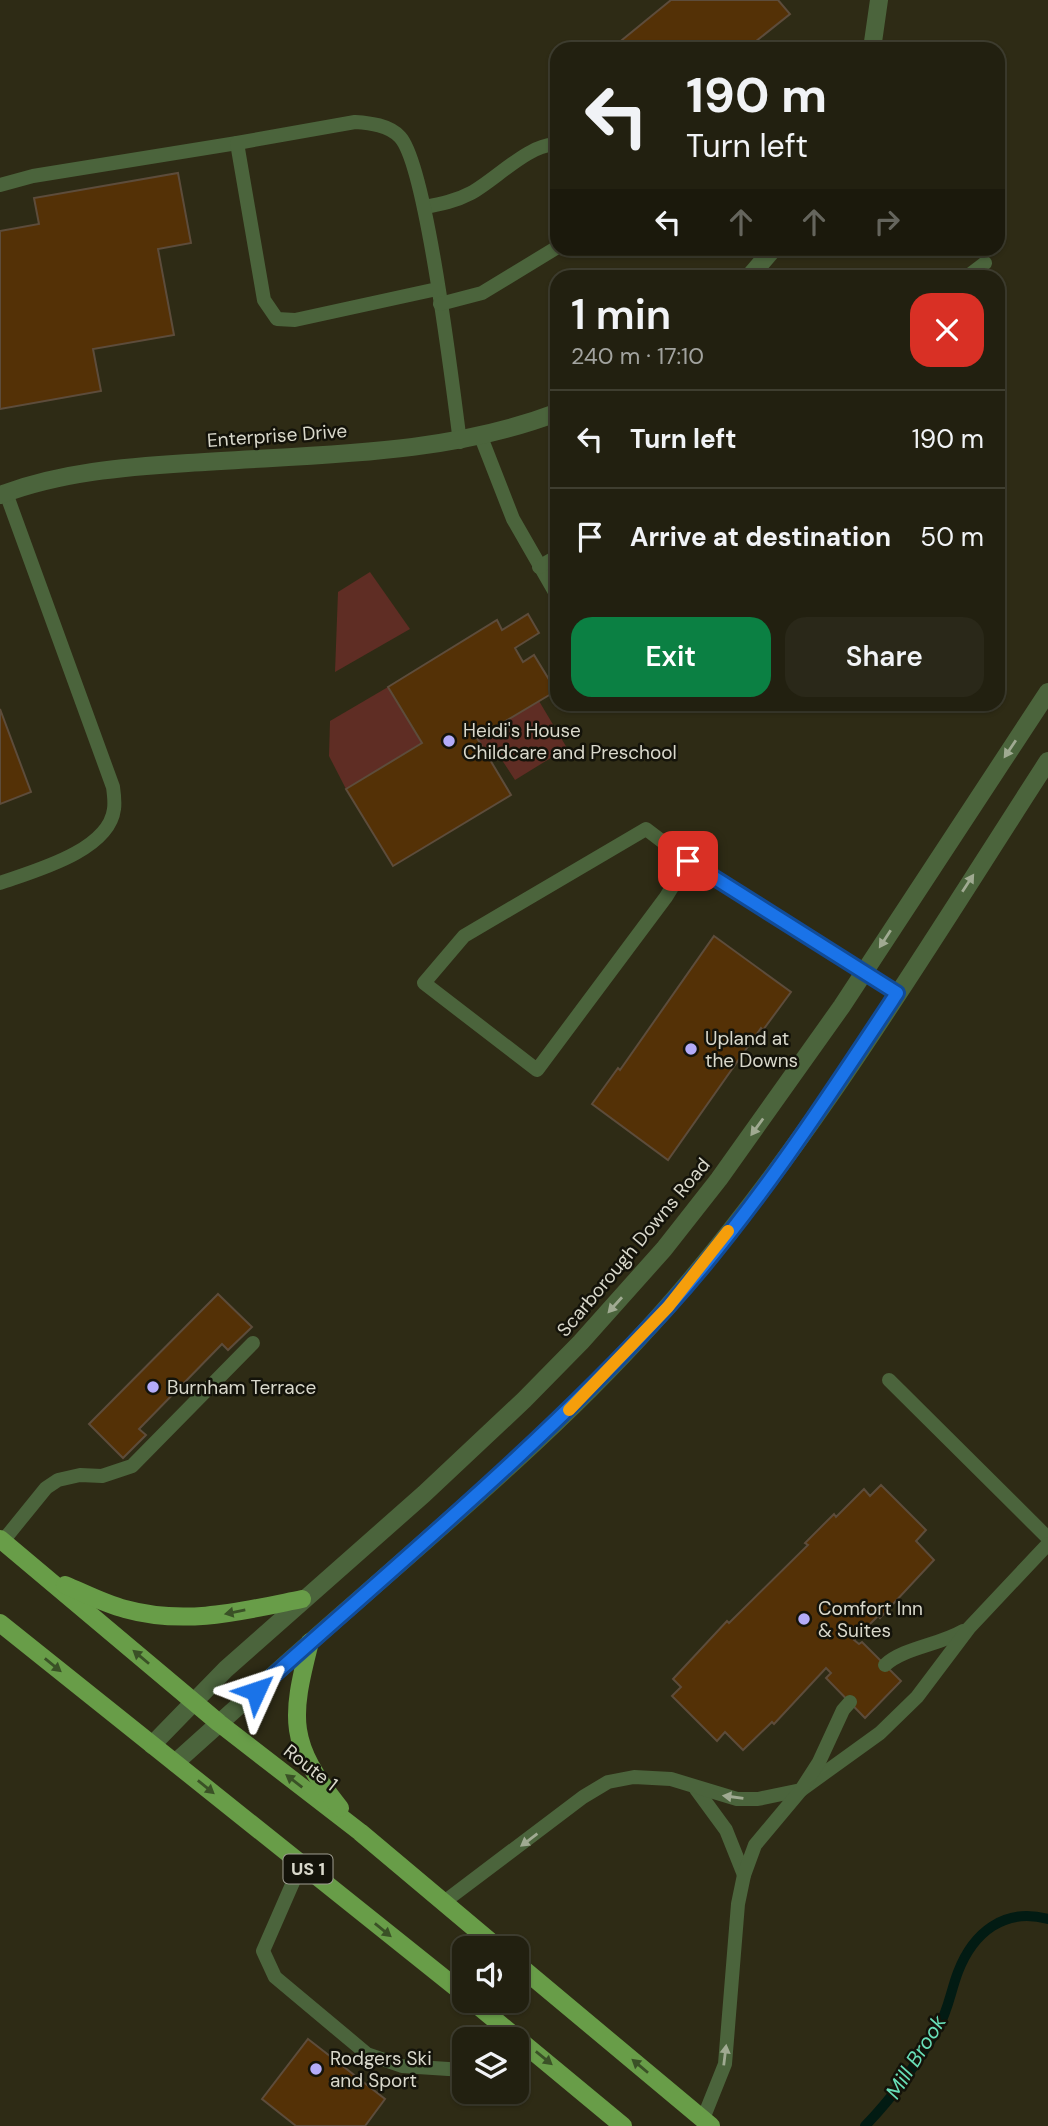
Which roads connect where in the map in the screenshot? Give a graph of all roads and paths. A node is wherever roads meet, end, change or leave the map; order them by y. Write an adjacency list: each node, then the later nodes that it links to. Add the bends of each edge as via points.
1 (879, 0): 2 (street)
2 (873, 42)
3 (237, 143): 5 (lane); 6 (lane, via 371,123 393,131 404,143); 12 (lane, via 264,300 277,319 295,320)
4 (550, 147): 6 (lane, via 531,152 474,192)
5 (0, 185)
6 (424, 207): 12 (lane)
7 (550, 251): 13 (lane, via 482,293)
8 (767, 256): 10 (street)
9 (985, 263): 11 (lane)
10 (755, 270)
11 (976, 270)
12 (437, 289): 13 (lane)
13 (440, 304): 16 (lane)
14 (550, 415): 15 (street, Enterprise Drive)
15 (481, 437): 16 (street, Enterprise Drive); 19 (lane, via 497,484)
16 (460, 442): 17 (street, Enterprise Drive, via 128,467 65,476)
17 (3, 494): 24 (lane, via 113,787 114,811 99,837 80,850)
18 (550, 561): 19 (lane)
19 (539, 567): 20 (lane)
20 (550, 584)
21 (1048, 692): 25 (street, Scarborough Downs Road, one-way to 25)
22 (1048, 761): 26 (street, one-way to 22)
23 (688, 861): 23 (lane, via 537,1070 424,983 464,936 646,829); 25 (lane)
24 (0, 883)
25 (864, 972): 26 (lane); 33 (street, Scarborough Downs Road, one-way to 33, via 719,1179 633,1285 524,1399 384,1530)
26 (897, 993): 36 (street, via 833,1091 668,1307 543,1436)
27 (253, 1343): 30 (lane, via 132,1466 102,1476 58,1480)
28 (889, 1380): 29 (lane)
29 (1048, 1538)
30 (1, 1540): 32 (main road, Route 1)
31 (1048, 1544): 34 (lane)
32 (50, 1579): 33 (main road, one-way to 32, via 195,1619 124,1609); 38 (main road, Route 1, one-way to 32)
33 (302, 1598): 38 (street, Scarborough Downs Road)
34 (969, 1628): 37 (lane, via 892,1658); 44 (lane, via 916,1697 880,1733)
35 (3, 1631): 41 (main road, US 1, one-way to 41)
36 (310, 1642): 40 (street); 45 (main road, via 296,1699 297,1733 317,1779)
37 (885, 1665)
38 (193, 1701): 40 (main road, Route 1); 41 (street, Scarborough Downs Road)
39 (850, 1702): 44 (lane)
40 (219, 1723): 42 (street); 45 (main road, Route 1, one-way to 40)
41 (152, 1745): 42 (main road, US 1)
42 (175, 1763): 46 (main road, US 1, one-way to 46)
43 (694, 1785): 44 (lane, one-way to 43, via 737,1799); 47 (lane, via 726,1830); 48 (lane, one-way to 48, via 653,1777 608,1782)
44 (801, 1790): 47 (lane, via 755,1846)
45 (360, 1832): 48 (main road, Route 1)
46 (301, 1864): 51 (main road, US 1, one-way to 51); 55 (lane, via 264,1951 275,1977 367,2054 402,2066)
47 (744, 1875): 56 (lane, one-way to 47, via 725,2064)
48 (444, 1902): 49 (main road, Route 1)
49 (484, 1936)
50 (529, 1974): 56 (main road, one-way to 50)
51 (452, 1984)
52 (485, 2013): 53 (main road)
53 (501, 2027)
54 (529, 2051): 57 (main road, one-way to 57)
55 (452, 2069)
56 (707, 2123)
57 (623, 2126)

